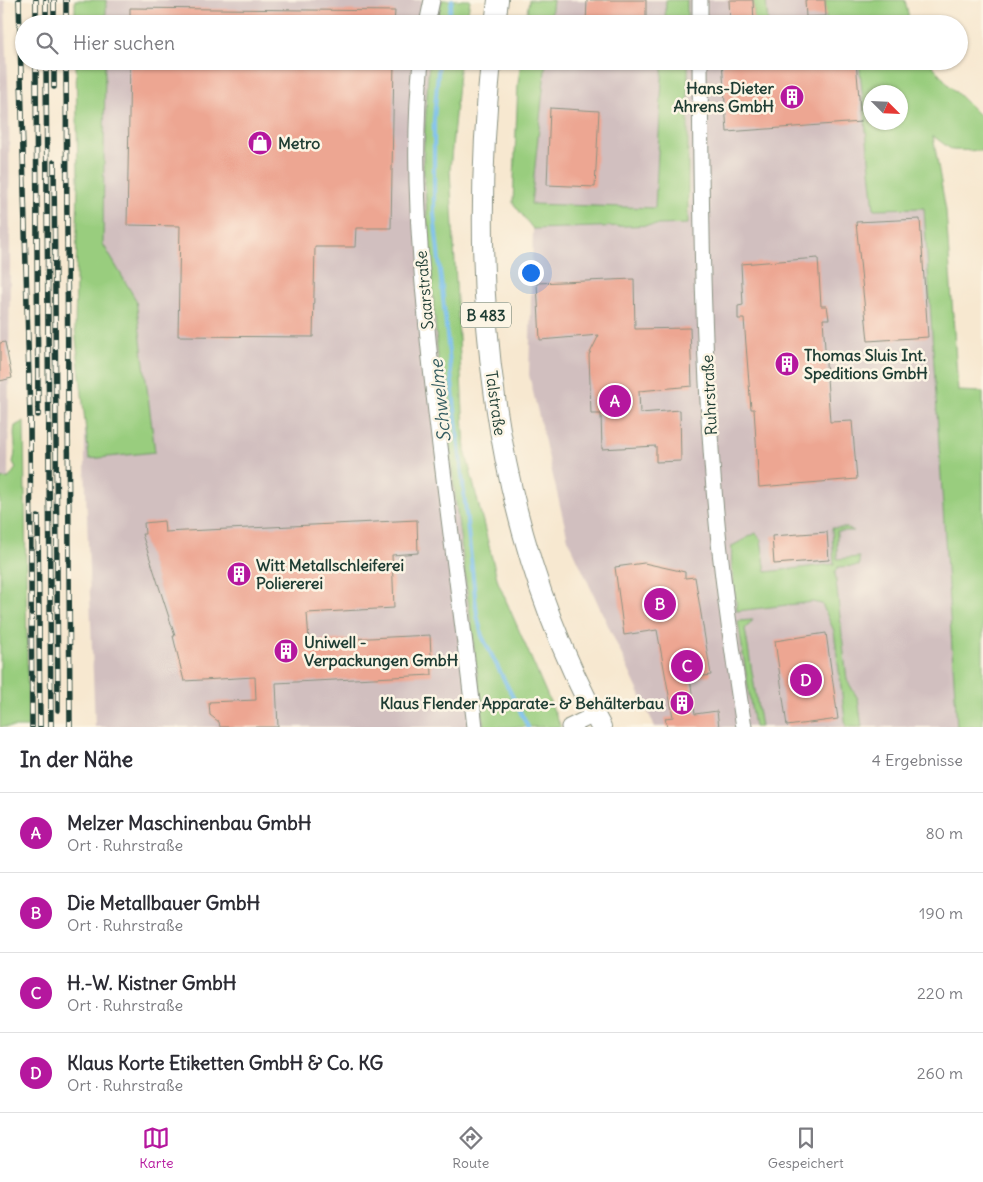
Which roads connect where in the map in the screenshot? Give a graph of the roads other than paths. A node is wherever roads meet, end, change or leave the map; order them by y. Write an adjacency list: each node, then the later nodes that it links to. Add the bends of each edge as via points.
1 (432, 0): 4 (street)
2 (498, 0): 5 (main road)
3 (700, 0): 6 (street)
4 (429, 15)
5 (496, 15)
6 (700, 15)
7 (420, 70): 11 (street, Saarstraße, via 416,113 422,277 446,504)
8 (490, 70): 10 (main road, Talstraße / B 483, via 485,125 482,253 491,373 500,438 514,505 538,583 569,662)
9 (700, 70): 13 (street, Ruhrstraße, via 701,222 713,477)
10 (597, 721): 12 (street)
11 (475, 727)
12 (568, 727)
13 (744, 727)

